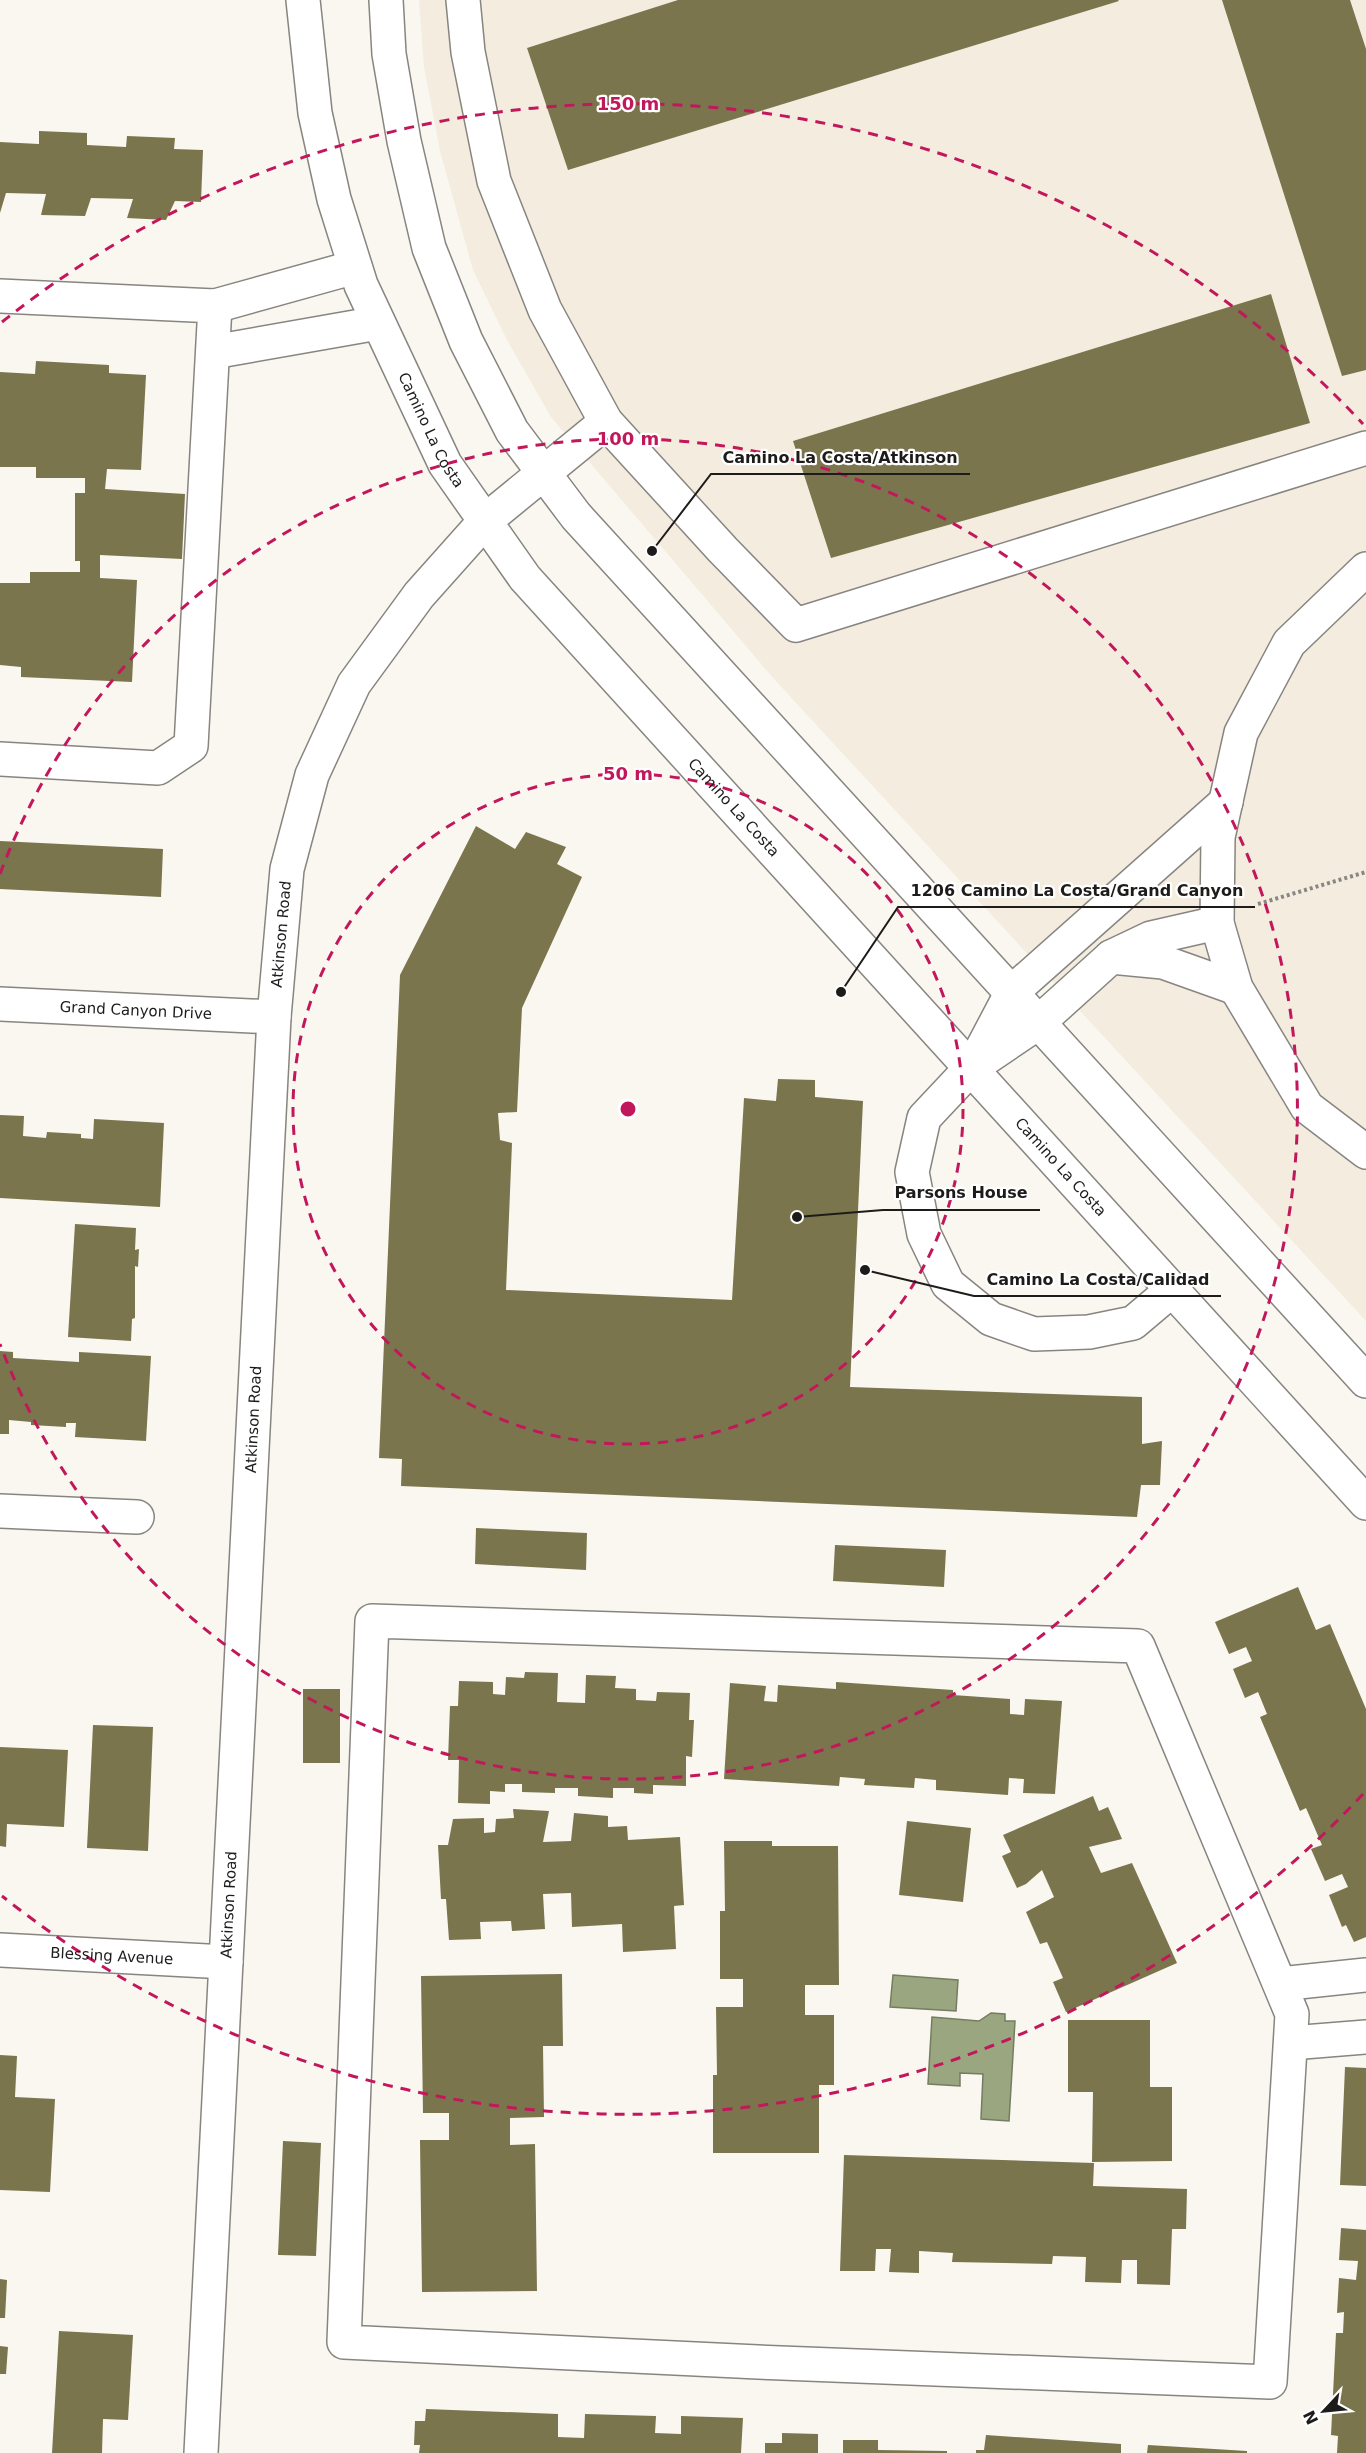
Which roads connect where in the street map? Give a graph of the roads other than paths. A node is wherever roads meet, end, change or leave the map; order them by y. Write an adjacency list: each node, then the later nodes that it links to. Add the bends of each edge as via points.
1 (303, 0): 4 (street, Camino La Costa, via 315,113 334,199)
2 (387, 0): 11 (street, via 389,54 429,248 466,340 512,431)
3 (463, 0): 9 (street, via 468,52 494,181 545,310)
4 (355, 267): 6 (street); 7 (street, Camino La Costa)
5 (0, 296): 6 (street)
6 (215, 306): 8 (street)
7 (378, 323): 8 (street); 12 (street, Camino La Costa, via 445,464)
8 (213, 352): 14 (street, via 191,746 158,768)
9 (606, 422): 10 (street, via 796,625); 11 (street, Atkinson Road)
10 (1366, 447)
11 (544, 474): 12 (street, Atkinson Road); 19 (street, via 576,516)
12 (485, 521): 21 (street, Atkinson Road, via 419,595 354,684 312,776 287,869); 23 (street, Camino La Costa, via 525,578)
13 (1366, 569): 15 (street, via 1288,643 1241,733)
14 (0, 759)
15 (1226, 802): 16 (street, via 1218,837); 19 (street)
16 (1217, 923): 17 (street, via 1151,938); 18 (street)
17 (1111, 957): 18 (street, via 1162,962); 22 (street)
18 (1236, 988): 24 (street, via 1307,1107)
19 (1012, 992): 22 (street); 23 (street)
20 (0, 1004): 21 (street, Grand Canyon Drive)
21 (274, 1017): 31 (street, Atkinson Road)
22 (1039, 1022): 23 (street); 26 (street)
23 (971, 1068): 25 (street, Camino La Costa); 25 (street, via 924,1118 912,1172 924,1234 948,1284 990,1319 1034,1334 1089,1332 1133,1323)
24 (1366, 1152)
25 (1172, 1290): 27 (street, Camino La Costa)
26 (1366, 1382)
27 (1366, 1503)
28 (0, 1511): 29 (street)
29 (137, 1517)
30 (0, 1950): 31 (street, Blessing Avenue)
31 (226, 1962): 36 (street, Atkinson Road)
32 (1366, 1975): 33 (street)
33 (1280, 1984): 35 (street, via 1292,2014); 35 (street, via 1138,1647 372,1621 344,2342 1270,2382)
34 (1366, 2037): 35 (street)
35 (1291, 2043)
36 (201, 2453)

